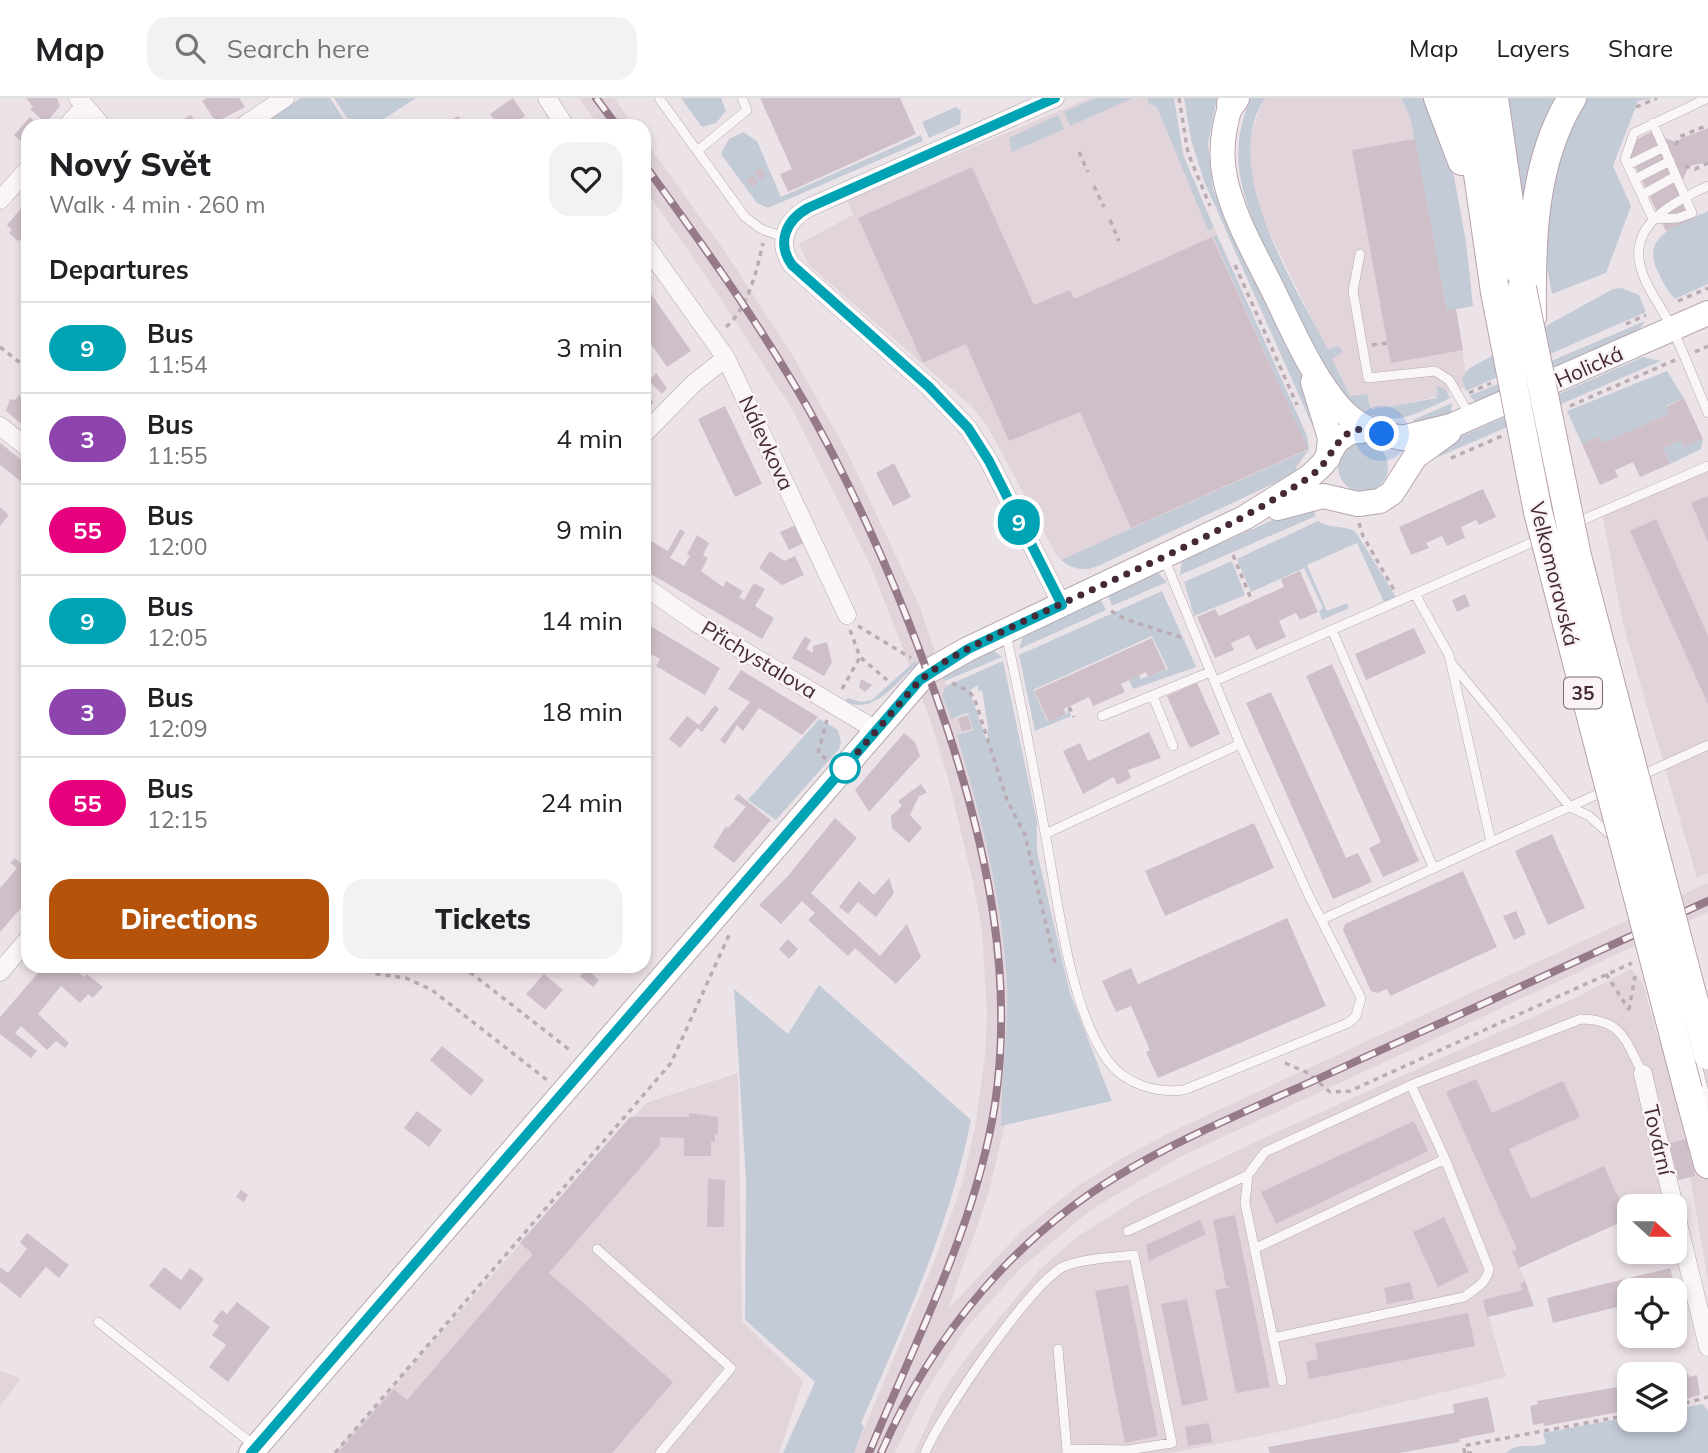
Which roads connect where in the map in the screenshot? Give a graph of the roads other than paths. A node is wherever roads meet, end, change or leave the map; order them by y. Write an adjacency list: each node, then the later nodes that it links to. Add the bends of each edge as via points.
1 (285, 98): 15 (street)
2 (547, 98): 16 (street)
3 (659, 98): 19 (lane)
4 (742, 98): 19 (lane, via 747,110)
5 (1055, 98): 31 (street, via 808,208 792,219)
6 (1438, 98): 30 (main road)
7 (1467, 98): 30 (main road, Velkomoravská / 35)
8 (1494, 98): 34 (main road, Velkomoravská / 35)
9 (1572, 98): 34 (main road, via 1548,154)
10 (1708, 98): 17 (lane)
11 (1232, 100): 38 (street, via 1223,151 1228,188)
12 (82, 102): 13 (street); 14 (street)
13 (71, 119)
14 (96, 119)
15 (254, 119)
16 (560, 119)
17 (1653, 122): 18 (lane); 21 (lane, via 1634,133 1625,159)
18 (1664, 147): 20 (lane); 21 (lane)
19 (697, 151): 31 (lane, via 745,217 765,232)
20 (1673, 159): 22 (lane); 24 (lane)
21 (1628, 165): 24 (lane)
22 (1676, 176): 26 (lane); 27 (lane)
23 (21, 177): 28 (street)
24 (1635, 179): 26 (lane)
25 (1708, 186): 27 (lane)
26 (1642, 195): 29 (lane)
27 (1685, 196): 29 (lane); 29 (lane, via 1692,213)
28 (0, 200)
29 (1653, 219): 36 (lane, via 1640,246 1639,262)
30 (1485, 231): 34 (main road, Velkomoravská / 35)
31 (785, 237): 55 (street, via 785,252 792,265 937,394 975,437)
32 (651, 253): 37 (street, Nálevkova)
33 (1360, 254): 40 (lane, via 1353,291 1368,378 1435,371 1449,380)
34 (1516, 289): 81 (main road, Velkomoravská / 35, bridge); 86 (main road, Velkomoravská / 35, bridge, via 1541,525)
35 (1708, 313): 36 (street, Holická)
36 (1672, 329): 39 (lane); 40 (street, Holická)
37 (726, 358): 42 (street); 56 (street, Nálevkova)
38 (1308, 360): 43 (street, via 1344,413); 45 (street, via 1330,438)
39 (1708, 413)
40 (1470, 419): 43 (street, Holická, via 1402,438); 47 (street, Holická, via 1419,453)
41 (0, 426): 44 (street)
42 (651, 427)
43 (1379, 433): 45 (street, Holická, via 1361,430 1346,434); 47 (street, via 1392,442 1400,456)
44 (21, 442)
45 (1329, 454): 48 (street, via 1326,473 1330,485); 49 (street, Holická, via 1303,482)
46 (1708, 466): 50 (lane)
47 (1399, 481): 48 (street, Holická, via 1392,493 1366,505)
48 (1356, 516): 49 (street, Holická, via 1332,497 1316,497)
49 (1231, 524): 52 (street, Holická)
50 (1566, 528)
51 (1553, 533): 54 (lane)
52 (1163, 556): 55 (street, Holická); 60 (lane)
53 (651, 591): 63 (street, Přichystalova)
54 (1415, 594): 57 (lane); 59 (lane)
55 (1062, 605): 58 (street, Holická)
56 (846, 615)
57 (1332, 630): 60 (lane); 72 (lane)
58 (1006, 631): 63 (street, Holická, via 928,672); 70 (lane)
59 (1451, 663): 69 (lane); 71 (lane)
60 (1213, 677): 61 (lane); 64 (lane)
61 (1153, 696): 62 (lane); 66 (lane)
62 (1102, 716)
63 (876, 730): 99 (street, Holická)
64 (1240, 744): 70 (lane); 76 (lane)
65 (1708, 745): 67 (lane)
66 (1173, 746)
67 (1629, 780)
68 (1617, 786): 69 (lane)
69 (1570, 807): 71 (lane); 73 (lane, via 1615,839)
70 (1045, 834): 76 (lane, via 1074,977 1096,1042 1110,1064 1139,1085 1160,1091 1184,1090 1348,1023 1361,998)
71 (1491, 842): 72 (lane)
72 (1433, 867): 76 (lane)
73 (1643, 874)
74 (1650, 884): 75 (lane)
75 (1658, 893)
76 (1323, 919)
77 (21, 947): 78 (street)
78 (0, 972)
79 (1702, 981): 80 (lane, via 1689,997)
80 (1688, 1019)
81 (1700, 1050): 84 (lane)
82 (1643, 1074): 83 (lane, via 1622,1031 1605,1021 1581,1019); 88 (street, Tovární)
83 (1410, 1085): 85 (lane); 87 (lane, via 1265,1152)
84 (1708, 1108)
85 (1446, 1158): 91 (lane); 95 (lane, via 1489,1269 1488,1278 1464,1297)
86 (1708, 1164)
87 (1248, 1175): 89 (lane); 91 (lane, via 1245,1203)
88 (1671, 1194)
89 (1128, 1231)
90 (597, 1249): 101 (lane, via 732,1368)
91 (1254, 1249): 95 (lane)
92 (1687, 1256): 93 (street, Tovární)
93 (1703, 1314): 96 (street, Tovární)
94 (98, 1322): 99 (lane)
95 (1273, 1338): 98 (lane)
96 (1708, 1347)
97 (1058, 1349): 100 (lane)
98 (1282, 1381)
99 (253, 1450)
100 (1067, 1451): 102 (lane, via 1128,1450 1172,1443 1134,1255 1063,1267 1043,1284 964,1383)
101 (660, 1453)
102 (925, 1453)

